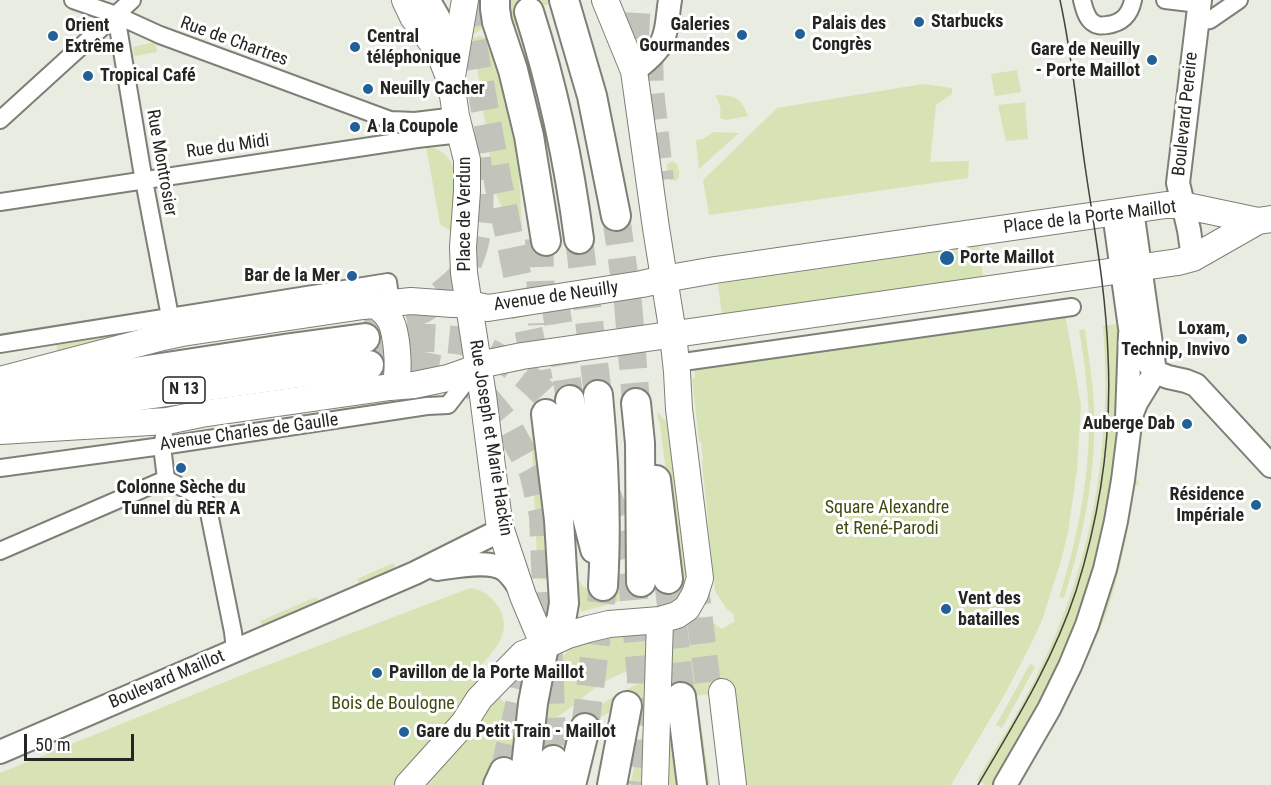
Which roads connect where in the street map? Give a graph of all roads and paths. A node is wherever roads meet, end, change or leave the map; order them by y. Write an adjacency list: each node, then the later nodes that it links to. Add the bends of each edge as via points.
1 (74, 0): 16 (street, Rue de Chartres)
2 (132, 0): 16 (street)
3 (405, 0): 17 (main road)
4 (425, 0): 17 (highway, via 435,19)
5 (465, 0): 19 (main road)
6 (495, 0): 31 (highway, via 497,22 523,108 536,175)
7 (564, 0): 28 (highway, via 592,96)
8 (605, 0): 18 (main road)
9 (670, 0): 18 (street, via 662,43)
10 (1082, 0): 11 (street, via 1090,21 1102,26 1123,20)
11 (1133, 0)
12 (1165, 0): 14 (street)
13 (1239, 0): 14 (street, via 1210,20)
14 (1198, 9): 26 (street, Boulevard Pereire, via 1178,183)
15 (529, 12): 30 (highway, via 558,112)
16 (116, 15): 20 (street); 21 (street, Rue de Chartres, via 160,35); 24 (street, Rue Montrosier)
17 (439, 52): 19 (main road)
18 (634, 71): 34 (main road)
19 (451, 82): 22 (main road, Place de Verdun)
20 (0, 120)
21 (398, 121): 22 (street, Rue de Chartres); 23 (street)
22 (459, 125): 23 (street, Rue du Midi); 35 (main road, Place de Verdun, via 468,178 463,254)
23 (402, 141): 24 (street, Rue du Midi)
24 (144, 180): 25 (street, Rue du Midi); 38 (street, Rue Montrosier)
25 (0, 202)
26 (1182, 205): 27 (main road, Place de la Porte Maillot); 29 (main road, Place de la Porte Maillot); 32 (street, Boulevard Pereire)
27 (1123, 211): 33 (street); 34 (main road, Place de la Porte Maillot)
28 (616, 216)
29 (1264, 220): 32 (main road, Place de la Porte Maillot)
30 (579, 239)
31 (542, 240)
32 (1193, 258): 33 (main road, Place de la Porte Maillot)
33 (1132, 269): 39 (street); 41 (main road, Place de la Porte Maillot); 45 (street)
34 (664, 279): 35 (main road, Avenue de Neuilly, via 488,308); 41 (main road)
35 (469, 304): 37 (main road, Avenue de Neuilly, via 453,304); 40 (main road, Place de Verdun)
36 (1072, 307): 43 (street)
37 (379, 322): 38 (main road); 47 (main road, via 384,310 393,325 398,378); 49 (highway, N 13, via 291,348); 51 (highway, N 13, via 300,373)
38 (176, 325): 42 (street); 46 (main road, via 164,337)
39 (1130, 328): 45 (street, via 1138,351); 54 (street)
40 (474, 330): 44 (main road, Rue Joseph et Marie Hackin)
41 (673, 334): 43 (main road); 44 (main road)
42 (0, 344)
43 (676, 363): 63 (main road, via 700,578 687,608)
44 (479, 365): 47 (main road, Avenue Charles de Gaulle, via 448,378); 53 (street, Avenue Charles de Gaulle, via 448,405); 58 (main road, Rue Joseph et Marie Hackin)
45 (1155, 372): 54 (street, via 1131,416); 55 (street, via 1196,385)
46 (0, 380)
47 (390, 387): 53 (main road, Avenue Charles de Gaulle, via 201,414)
48 (598, 395): 64 (highway, via 606,515 603,586 558,407 564,603 561,621)
49 (0, 396)
50 (636, 403): 61 (highway, via 640,443 656,476)
51 (0, 416)
52 (0, 431): 53 (main road, Avenue Charles de Gaulle)
53 (164, 433): 56 (street, Avenue Charles de Gaulle); 57 (street)
54 (1127, 450): 71 (street, via 1112,540 1090,617)
55 (1271, 466)
56 (0, 468)
57 (166, 479): 59 (street); 65 (street, via 207,503)
58 (501, 530): 60 (street); 62 (main road, Rue Joseph et Marie Hackin)
59 (0, 551)
60 (415, 573): 62 (street, via 495,566 506,571); 65 (street, Boulevard Maillot)
61 (655, 580)
62 (523, 596): 64 (main road, Rue Joseph et Marie Hackin)
63 (660, 620): 64 (main road, via 609,624); 66 (main road)
64 (544, 646): 70 (highway, via 533,703); 72 (main road, via 523,654 479,699 464,723)
65 (236, 650): 69 (street, Boulevard Maillot)
66 (692, 696): 75 (main road); 76 (highway); 77 (main road); 78 (main road)
67 (627, 706): 74 (highway)
68 (585, 728): 73 (highway)
69 (0, 752)
70 (509, 780)
71 (1013, 781)
72 (408, 785)
73 (571, 785)
74 (612, 785)
75 (655, 785)
76 (692, 785)
77 (719, 785)
78 (733, 785)

